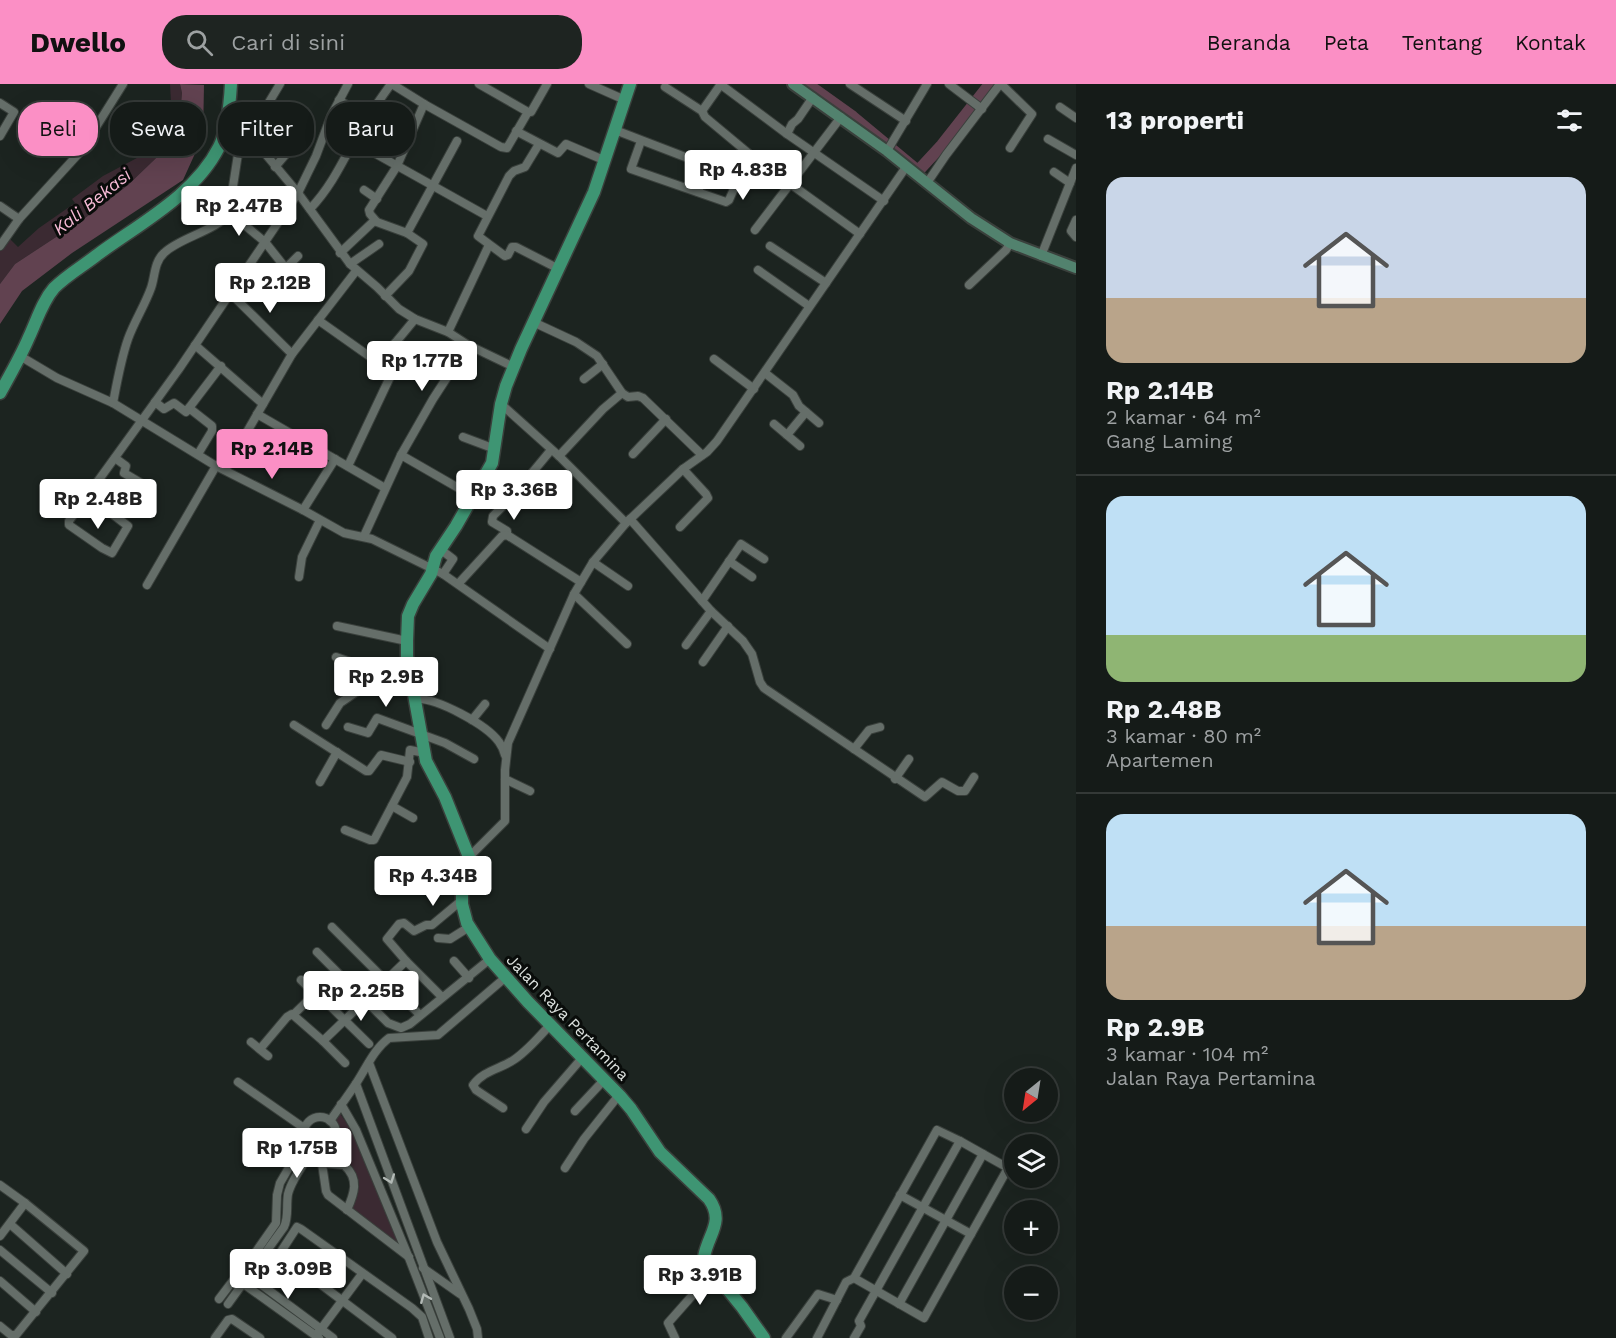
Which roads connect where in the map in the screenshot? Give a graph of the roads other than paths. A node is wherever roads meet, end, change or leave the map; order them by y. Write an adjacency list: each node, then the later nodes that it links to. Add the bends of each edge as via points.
1 (123, 84): 71 (street, via 81,151)
2 (231, 84): 20 (main road)
3 (280, 84): 21 (street)
4 (348, 84): 18 (street)
5 (391, 84): 23 (street); 25 (street)
6 (478, 84): 29 (street)
7 (547, 84): 29 (street)
8 (589, 84): 19 (street)
9 (630, 84): 19 (main road)
10 (720, 84): 28 (street); 35 (street)
11 (793, 84): 17 (street)
12 (850, 84): 32 (street)
13 (927, 84): 32 (street)
14 (949, 84): 26 (street)
15 (1000, 84): 26 (street); 43 (street, via 1032,114)
16 (665, 87): 28 (street)
17 (813, 97): 30 (street); 35 (street)
18 (339, 100): 22 (street); 64 (street)
19 (625, 100): 33 (main road)
20 (228, 102)
21 (267, 102)
22 (342, 102)
23 (378, 102)
24 (0, 103): 36 (street, via 14,112)
25 (423, 104): 34 (street, via 504,149); 52 (street)
26 (977, 106): 59 (street)
27 (1060, 106): 31 (street)
28 (702, 111): 58 (street, via 753,157)
29 (528, 112): 34 (street)
30 (841, 117): 41 (street); 44 (street)
31 (1076, 118)
32 (906, 121): 41 (street)
33 (615, 130): 39 (street); 51 (main road)
34 (516, 132): 40 (street)
35 (787, 134): 44 (street)
36 (0, 136)
37 (1048, 139): 45 (street)
38 (457, 141): 61 (street)
39 (641, 141): 63 (street, via 706,165); 63 (street, via 632,170)
40 (539, 144): 51 (street, via 559,153 566,144); 70 (street, via 525,167 510,176)
41 (890, 147): 54 (street)
42 (218, 148): 104 (main road, via 208,165 146,222 53,289)
43 (1010, 148)
44 (814, 152): 58 (street); 66 (street)
45 (1076, 155)
46 (238, 156): 69 (street)
47 (267, 156): 53 (street)
48 (284, 156): 53 (street)
49 (347, 156): 68 (street, via 331,185)
50 (380, 156): 52 (street)
51 (606, 160): 88 (main road)
52 (397, 166): 61 (street); 65 (street)
53 (276, 167): 64 (street)
54 (906, 167): 59 (street); 66 (street)
55 (1076, 168): 60 (street)
56 (1054, 172): 60 (street)
57 (737, 182): 63 (street, via 727,202)
58 (791, 182): 74 (street); 76 (street)
59 (928, 182): 79 (street, via 971,218)
60 (1070, 183): 84 (street)
61 (432, 187): 70 (street); 75 (street)
62 (364, 190): 65 (street)
63 (698, 192)
64 (298, 194): 68 (street); 78 (street)
65 (377, 199): 73 (street, via 369,212)
66 (884, 201): 76 (street)
67 (0, 206): 71 (street)
68 (310, 209): 85 (street)
69 (229, 212): 78 (street); 115 (street, via 222,222 183,241 160,258)
70 (487, 216): 81 (street, via 478,236)
71 (19, 219): 82 (street)
72 (1076, 220): 77 (street, via 1071,231)
73 (376, 221): 75 (street); 85 (street)
74 (755, 230)
75 (407, 233): 95 (street, via 423,246 405,276)
76 (860, 234): 92 (street)
77 (1076, 237)
78 (266, 242): 86 (street, via 285,267); 94 (street)
79 (1010, 243): 84 (street); 93 (street)
80 (379, 244): 87 (street)
81 (489, 245): 88 (street, via 506,256 516,247); 100 (street)
82 (0, 246)
83 (770, 246): 92 (street)
84 (1044, 250): 89 (street)
85 (340, 253): 87 (street)
86 (298, 256)
87 (350, 264): 91 (street)
88 (557, 268): 99 (main road)
89 (1076, 268)
90 (758, 270): 96 (street)
91 (356, 271): 95 (street); 98 (street)
92 (826, 283): 96 (street)
93 (969, 285)
94 (230, 293): 101 (street); 103 (street)
95 (385, 296): 97 (street)
96 (809, 306): 110 (street)
97 (415, 319): 100 (street); 106 (street)
98 (318, 320): 103 (street); 106 (street)
99 (533, 322): 107 (street, via 585,347); 109 (main road)
100 (448, 332): 102 (street)
101 (195, 345): 108 (street); 116 (street)
102 (468, 345): 109 (street); 133 (street)
103 (292, 354): 117 (street)
104 (20, 356): 113 (main road); 115 (street)
105 (714, 359): 112 (street)
106 (376, 361): 139 (street, via 391,378)
107 (603, 364): 111 (street); 114 (street)
108 (221, 366): 117 (street); 119 (street)
109 (514, 367): 118 (main road)
110 (765, 374): 112 (street); 120 (street, via 793,395)
111 (584, 379)
112 (754, 389): 134 (street, via 717,441)
113 (0, 393)
114 (622, 393): 122 (street, via 628,398 643,398); 135 (street)
115 (106, 400): 123 (street)
116 (155, 402): 119 (street, via 164,409 174,403 186,412); 123 (street)
117 (263, 404): 121 (street)
118 (501, 404): 129 (main road); 130 (street)
119 (189, 408): 131 (street, via 213,428)
120 (806, 412): 124 (street); 126 (street)
121 (257, 414): 137 (street); 141 (street)
122 (666, 418): 132 (street); 134 (street)
123 (141, 421): 131 (street); 136 (street)
124 (819, 423)
125 (774, 424): 126 (street)
126 (787, 435): 128 (street)
127 (463, 436): 129 (street)
128 (800, 446)
129 (495, 449): 145 (main road)
130 (551, 450): 135 (street); 151 (street, via 493,516 492,522 507,531)
131 (198, 454): 138 (street)
132 (633, 454)
133 (401, 455): 142 (street); 145 (street)
134 (702, 455): 140 (street)
135 (559, 456): 148 (street)
136 (115, 458): 143 (street, via 126,466 124,474); 144 (street)
137 (335, 459): 139 (street); 146 (street)
138 (216, 466): 141 (street); 160 (street)
139 (348, 466): 142 (street)
140 (683, 469): 148 (street); 149 (street, via 708,498)
141 (225, 470): 146 (street)
142 (386, 488): 150 (street)
143 (151, 489)
144 (87, 495): 144 (street, via 128,526 112,553 68,524)
145 (474, 497): 155 (main road, via 436,556)
146 (303, 510): 147 (street)
147 (320, 520): 150 (street, via 349,535); 156 (street, via 302,557)
148 (628, 521): 154 (street); 163 (street)
149 (680, 527)
150 (363, 536): 155 (street)
151 (507, 536): 158 (street); 159 (street, via 502,536)
152 (764, 559): 153 (street, via 741,544)
153 (729, 561): 157 (street); 163 (street)
154 (593, 562): 158 (street); 161 (street)
155 (438, 572): 159 (street); 167 (main road, via 413,604 408,616)
156 (299, 577)
157 (752, 577)
158 (581, 582): 162 (street)
159 (459, 583): 170 (street)
160 (147, 585)
161 (628, 586)
162 (574, 594): 168 (street); 170 (street)
163 (702, 601): 164 (street)
164 (711, 611): 166 (street); 169 (street)
165 (337, 626): 167 (street)
166 (728, 626): 172 (street); 185 (street, via 752,654 764,688)
167 (407, 641): 175 (main road)
168 (627, 644)
169 (686, 645)
170 (550, 650): 188 (street)
171 (336, 657): 173 (street)
172 (704, 662)
173 (373, 670): 175 (street); 176 (street)
174 (341, 677): 176 (street)
175 (411, 678): 177 (main road)
176 (362, 688): 181 (street, via 340,703)
177 (415, 699): 179 (street, via 424,698); 184 (main road)
178 (485, 704): 179 (street)
179 (472, 720): 188 (street, via 497,739)
180 (294, 725): 186 (street)
181 (326, 725)
182 (348, 727): 184 (street, via 368,733 377,718)
183 (880, 727): 185 (street, via 869,730)
184 (420, 734): 187 (main road); 189 (street)
185 (854, 749): 193 (street)
186 (337, 752): 191 (street, via 366,771 381,754); 195 (street)
187 (424, 753): 191 (street, via 410,750); 200 (main road)
188 (505, 755): 194 (street)
189 (474, 759)
190 (909, 759): 193 (street)
191 (410, 762): 197 (street)
192 (974, 777): 193 (street, via 964,792 942,782 925,797)
193 (896, 778)
194 (505, 779): 196 (street); 200 (street, via 505,821)
195 (320, 782)
196 (530, 791)
197 (392, 806): 198 (street); 199 (street, via 374,840)
198 (413, 818)
199 (345, 830)
200 (469, 857): 201 (main road, Jalan Raya Pertamina)
201 (464, 882): 202 (street, via 432,874 416,888); 203 (main road, Jalan Raya Pertamina)
202 (392, 886)
203 (462, 900): 205 (main road, Jalan Raya Pertamina); 209 (street, via 433,924 416,931 399,924 387,939)
204 (332, 927): 214 (street)
205 (469, 927): 206 (street, via 450,939); 208 (main road, Jalan Raya Pertamina)
206 (438, 938)
207 (317, 952): 219 (street)
208 (490, 958): 211 (main road, Jalan Raya Pertamina); 212 (street)
209 (406, 961): 214 (street); 217 (street)
210 (454, 962): 212 (street)
211 (506, 977): 223 (main road, Jalan Raya Pertamina); 231 (street, via 438,1035 389,1038)
212 (469, 978): 217 (street)
213 (301, 980): 216 (street)
214 (386, 981): 219 (street); 221 (street)
215 (327, 982): 216 (street)
216 (315, 994): 220 (street)
217 (441, 996): 221 (street)
218 (325, 1001): 222 (street)
219 (365, 1001): 221 (street, via 394,1027 406,1026); 222 (street)
220 (294, 1014): 224 (street); 227 (street)
221 (420, 1015)
222 (344, 1020): 224 (street); 226 (street)
223 (550, 1025): 229 (main road, Jalan Raya Pertamina); 237 (street, via 514,1060 487,1072 473,1085)
224 (323, 1041): 230 (street)
225 (251, 1042): 227 (street)
226 (369, 1044)
227 (260, 1049): 228 (street)
228 (268, 1056)
229 (582, 1058): 232 (main road, Jalan Raya Pertamina); 242 (street)
230 (345, 1063)
231 (369, 1063): 234 (street); 272 (street, via 437,1242)
232 (604, 1080): 235 (main road, Jalan Raya Pertamina); 238 (street)
233 (238, 1082): 241 (street)
234 (356, 1084): 236 (street); 240 (street)
235 (619, 1095): 249 (street); 262 (main road, Jalan Raya Pertamina, via 660,1152 714,1206 716,1221 704,1257)
236 (341, 1104): 239 (street); 243 (street)
237 (503, 1108)
238 (575, 1111)
239 (330, 1121): 241 (street, via 318,1117); 246 (street, via 335,1138 329,1146)
240 (370, 1127): 243 (street); 261 (street, one-way to 261)
241 (304, 1128): 244 (street)
242 (526, 1129)
243 (356, 1130): 260 (street)
244 (305, 1140): 246 (street); 263 (street, via 280,1183 276,1223)
245 (960, 1141): 247 (street); 251 (street, via 937,1130); 253 (street)
246 (317, 1149): 248 (street); 263 (street, via 290,1187 288,1220)
247 (983, 1154): 255 (street); 257 (street, via 1008,1168)
248 (322, 1163): 254 (street, via 328,1196); 254 (street, via 344,1166 353,1175 355,1189)
249 (565, 1167)
250 (0, 1186): 252 (street)
251 (900, 1195): 253 (street); 267 (street)
252 (25, 1203): 256 (street); 264 (street, via 83,1250)
253 (923, 1208): 255 (street); 270 (street)
254 (347, 1210): 260 (street)
255 (946, 1220): 257 (street); 277 (street)
256 (10, 1224): 258 (street); 264 (street)
257 (971, 1234): 277 (street, via 924,1318)
258 (0, 1236)
259 (0, 1250): 271 (street)
260 (409, 1258): 261 (street); 286 (street, one-way to 260)
261 (423, 1268): 272 (street); 287 (street)
262 (713, 1272): 289 (street, via 668,1323); 290 (main road, Jalan Raya Pertamina)
263 (248, 1273): 266 (street, via 237,1271); 269 (street, via 248,1284); 280 (street)
264 (67, 1274): 271 (street)
265 (362, 1274): 275 (street); 275 (street, via 297,1227 281,1254); 285 (street, via 422,1317)
266 (235, 1278): 269 (street); 273 (street)
267 (854, 1278): 270 (street); 274 (street, via 846,1282)
268 (0, 1281): 278 (street)
269 (243, 1286): 276 (street); 280 (street)
270 (877, 1291): 277 (street); 293 (street)
271 (52, 1293): 278 (street)
272 (462, 1296): 288 (street)
273 (219, 1299)
274 (837, 1300): 291 (street, via 818,1294); 292 (street)
275 (341, 1302): 280 (street); 284 (street)
276 (228, 1304)
277 (899, 1304)
278 (36, 1312): 279 (street, via 16,1335)
279 (0, 1327)
280 (317, 1335): 283 (street)
281 (215, 1338): 282 (street, via 232,1319)
282 (260, 1338)
283 (333, 1338)
284 (392, 1338)
285 (429, 1338)
286 (440, 1338)
287 (450, 1338)
288 (478, 1338)
289 (675, 1338)
290 (764, 1338)
291 (786, 1338)
292 (817, 1338)
293 (854, 1338)

